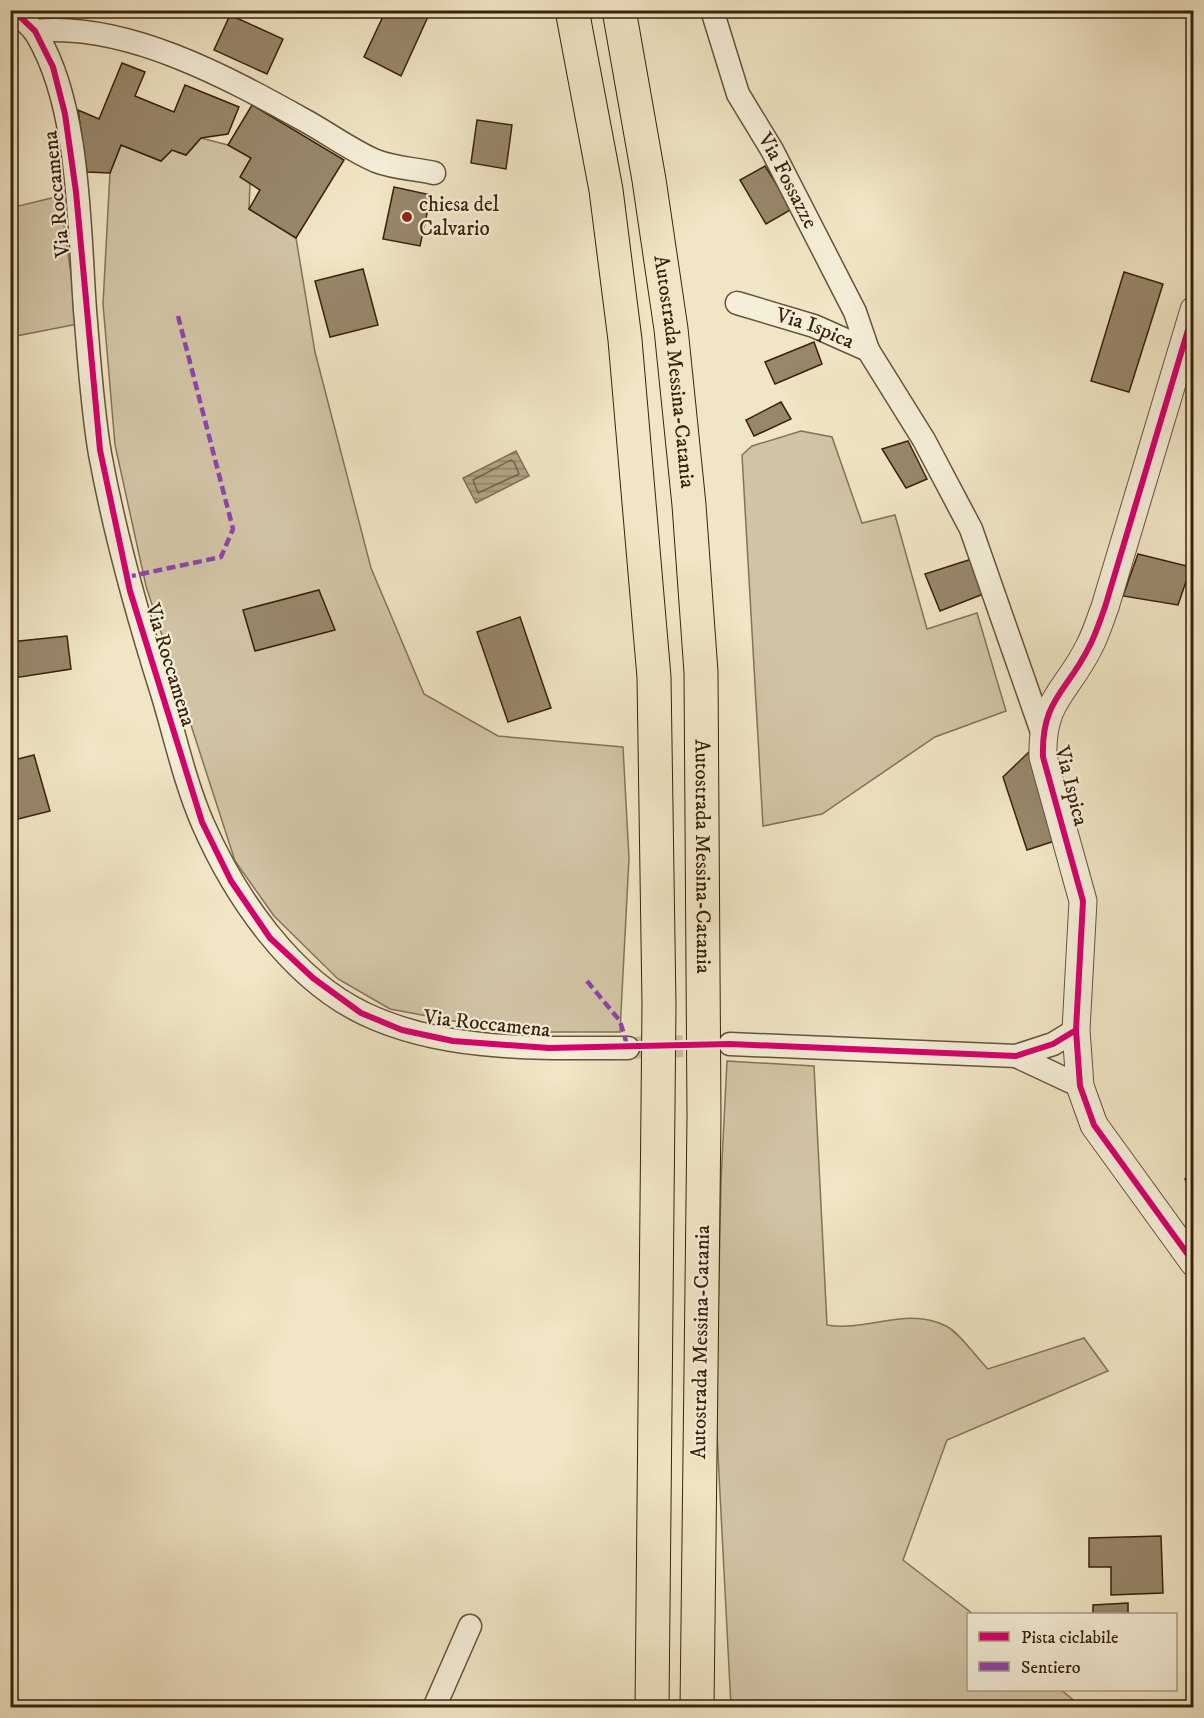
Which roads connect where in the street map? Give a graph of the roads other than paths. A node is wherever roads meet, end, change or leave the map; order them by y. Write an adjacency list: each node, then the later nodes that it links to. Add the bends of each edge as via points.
1 (13, 10): 5 (street, Via Roccamena)
2 (572, 10): 19 (highway, Autostrada Messina-Catania, via 606,190 625,340 654,677 659,1016)
3 (619, 10): 20 (highway, Autostrada Messina-Catania, via 671,329 701,672 704,1116)
4 (712, 10): 9 (street, Via Fossazze, via 738,94 772,150 855,312)
5 (34, 31): 6 (street, via 55,29 94,34 161,52 264,97 377,161); 13 (street, Via Roccamena, via 53,67 65,114 100,450 127,577 202,822 231,880 270,938 313,978 362,1012 402,1030 453,1041 538,1048)
6 (434, 173)
7 (737, 303): 9 (street, Via Ispica, via 814,326)
8 (1194, 310): 10 (street, Via Ispica, via 1106,607 1089,648 1052,703)
9 (868, 350): 10 (street, Via Ispica, via 924,440 971,529)
10 (1042, 732): 11 (street, Via Ispica, via 1043,757 1083,901)
11 (1076, 1030): 14 (street, via 1053,1044); 15 (street, Via Ispica)
12 (730, 1044): 14 (street)
13 (628, 1048)
14 (1016, 1056): 15 (street)
15 (1080, 1086): 16 (street, Via Ispica, via 1094,1125)
16 (1194, 1263)
17 (470, 1626): 18 (street)
18 (435, 1707)
19 (652, 1707)
20 (697, 1707)

